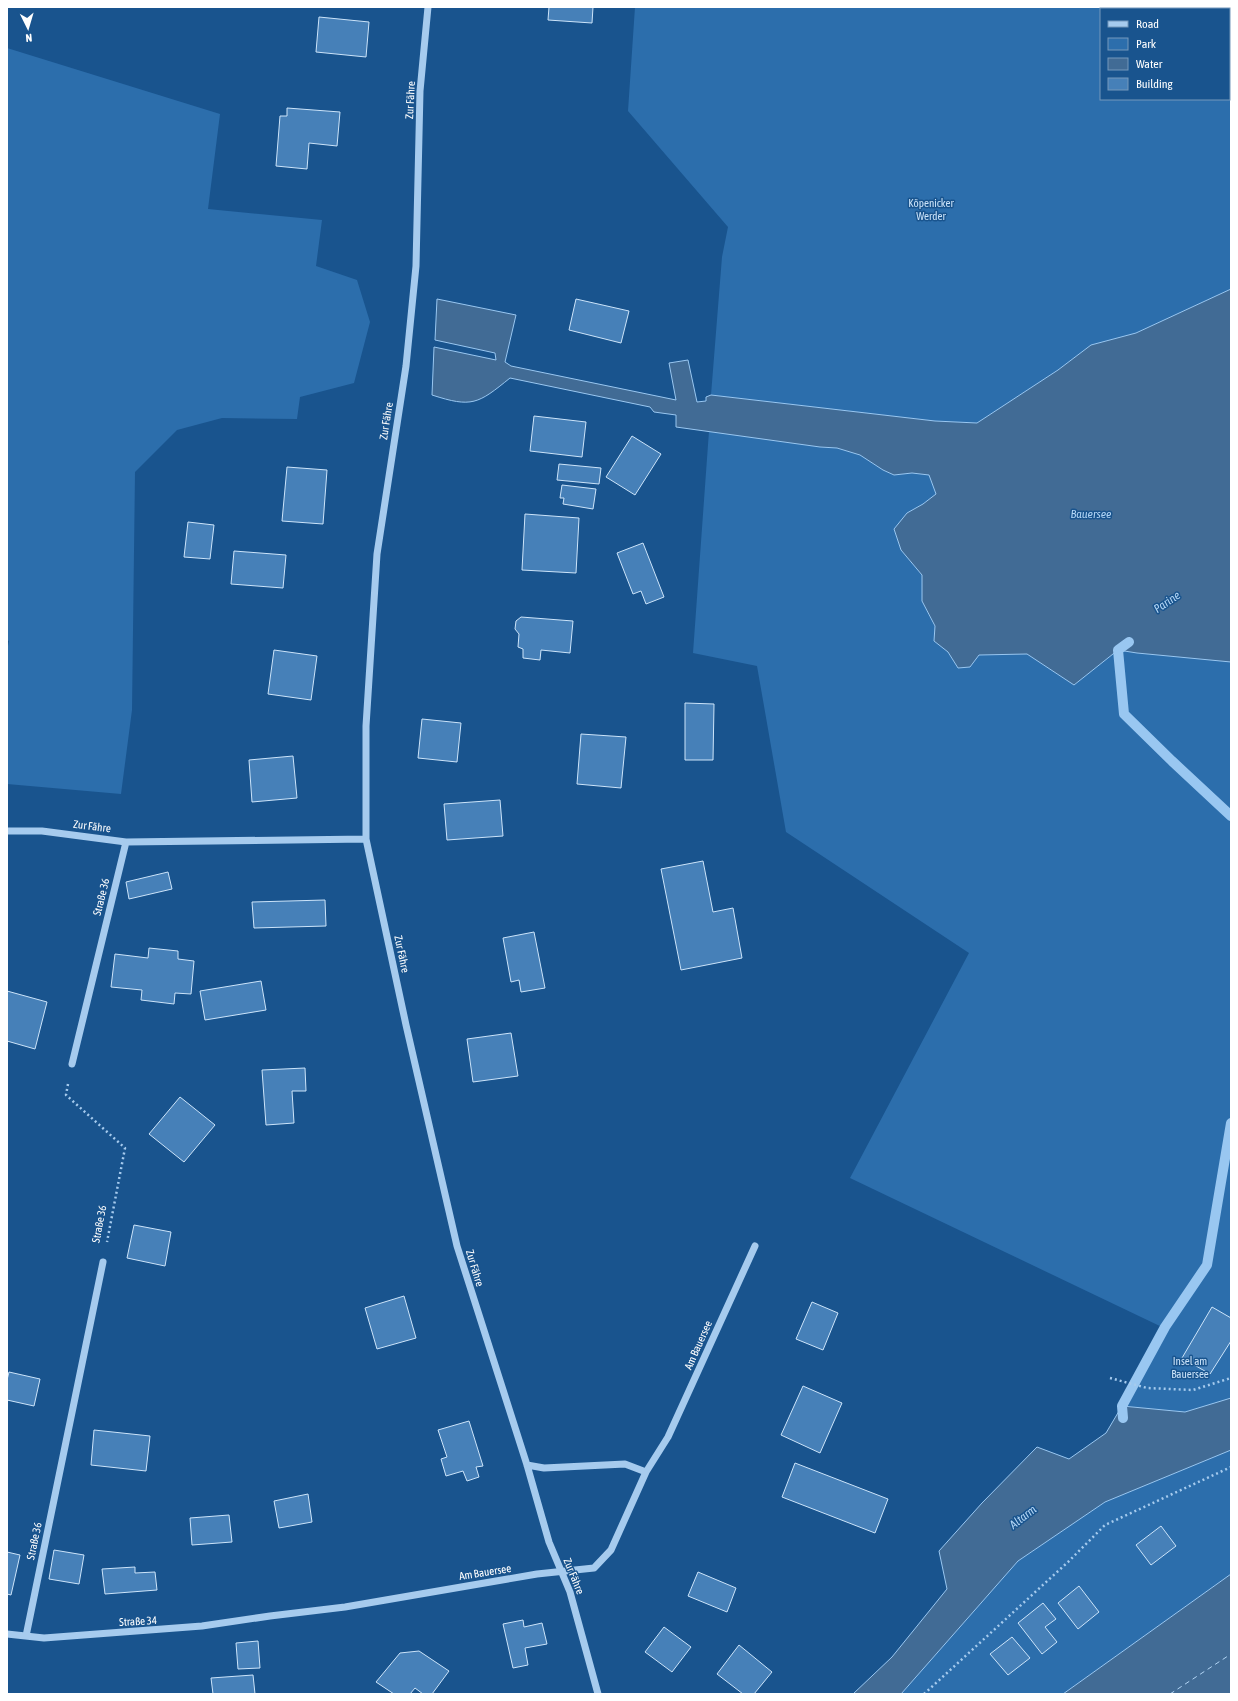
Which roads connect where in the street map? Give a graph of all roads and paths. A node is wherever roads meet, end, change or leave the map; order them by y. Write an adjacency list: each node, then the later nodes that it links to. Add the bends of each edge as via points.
1 (428, 7): 3 (street, Zur Fähre, via 420,91 415,274 406,366 377,554 366,726)
2 (7, 831): 4 (street, Zur Fähre, via 42,831)
3 (366, 839): 4 (street, Zur Fähre); 10 (street, Zur Fähre, via 457,1246)
4 (126, 842): 5 (street, Straße 36)
5 (72, 1064): 7 (path, Straße 36, via 66,1095 125,1148)
6 (755, 1246): 12 (street, Am Bauersee, via 668,1437)
7 (103, 1262): 16 (street, Straße 36)
8 (1110, 1378): 9 (path, via 1147,1388 1193,1390)
9 (1231, 1378)
10 (527, 1465): 12 (street, via 544,1468 625,1464); 13 (street, Zur Fähre, via 549,1542)
11 (1231, 1467): 18 (path, via 1105,1525 1062,1568)
12 (646, 1472): 13 (street, Am Bauersee, via 611,1550 594,1568)
13 (561, 1573): 14 (street, Am Bauersee, via 537,1574 345,1607); 17 (street, Zur Fähre, via 570,1592)
14 (270, 1616): 16 (street, Straße 34, via 167,1630 44,1638)
15 (7, 1634): 16 (street, Straße 34)
16 (26, 1636)
17 (598, 1694)
18 (924, 1694)

